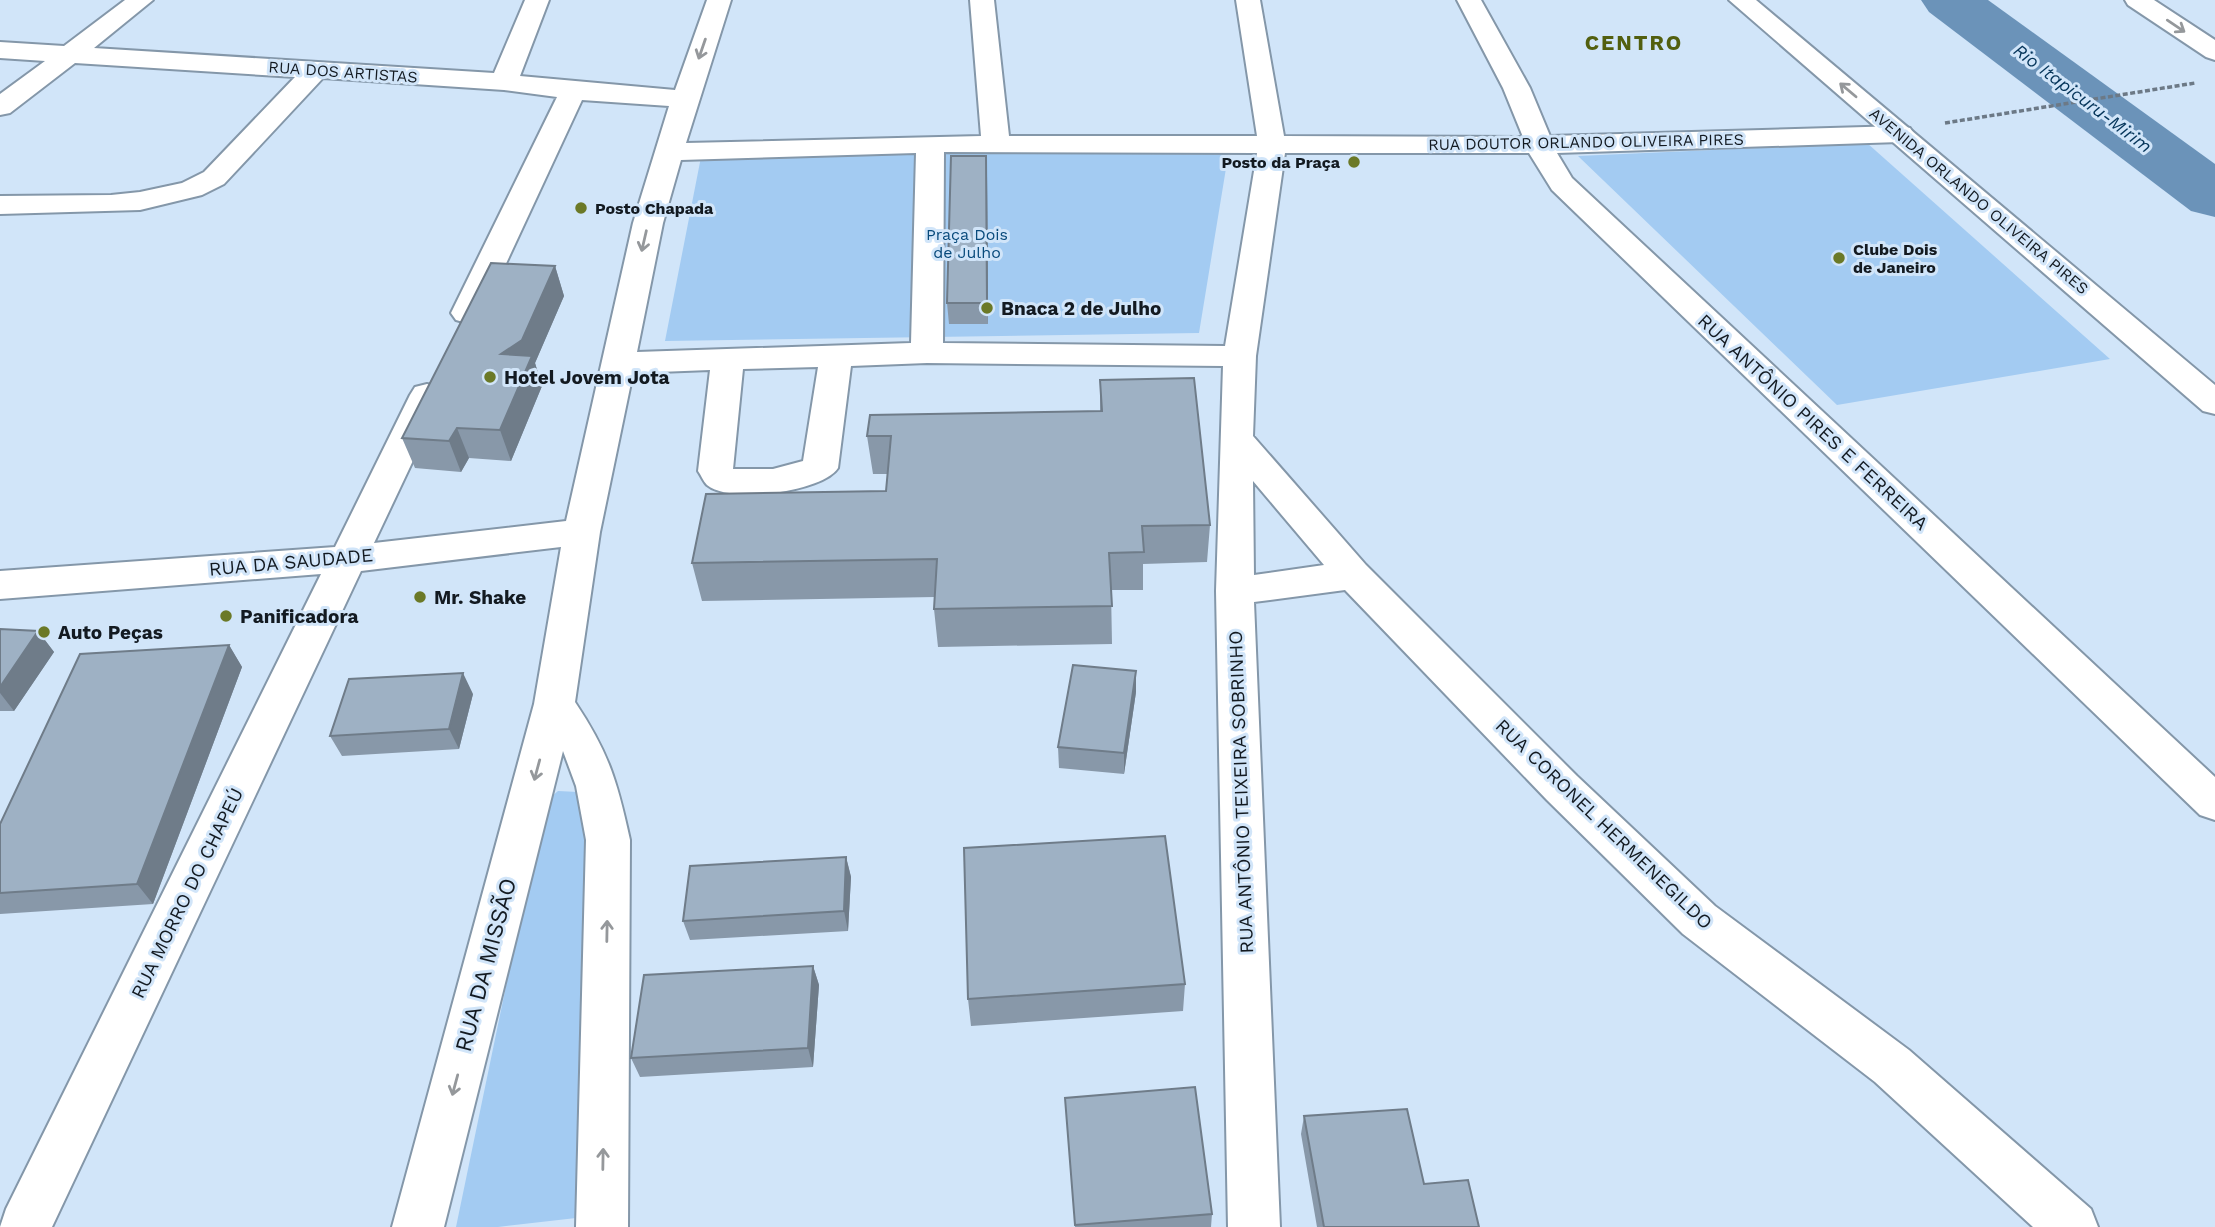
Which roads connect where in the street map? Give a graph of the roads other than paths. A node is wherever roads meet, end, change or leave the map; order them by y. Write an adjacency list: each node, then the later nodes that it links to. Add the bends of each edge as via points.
1 (141, 0): 11 (street)
2 (537, 0): 13 (street)
3 (719, 0): 15 (street, one-way to 15)
4 (982, 0): 19 (street)
5 (1248, 0): 20 (street)
6 (1469, 0): 21 (street, RUA ANTÔNIO PIRES E FERREIRA, via 1522,100)
7 (1741, 0): 17 (street, AVENIDA ORLANDO OLIVEIRA PIRES, one-way to 7)
8 (2137, 0): 10 (street, one-way to 10)
9 (0, 50): 11 (street, RUA DOS ARTISTAS)
10 (2215, 52)
11 (68, 55): 12 (street, RUA DOS ARTISTAS); 16 (street)
12 (316, 70): 13 (street, RUA DOS ARTISTAS); 23 (street, via 214,178 183,194 137,201)
13 (504, 82): 14 (street, RUA DOS ARTISTAS)
14 (573, 91): 15 (street, RUA DOS ARTISTAS); 24 (street)
15 (685, 99): 22 (street)
16 (1, 106)
17 (1900, 134): 21 (street, RUA DOUTOR ORLANDO OLIVEIRA PIRES); 31 (street, AVENIDA ORLANDO OLIVEIRA PIRES)
18 (930, 144): 19 (street); 22 (street); 25 (street)
19 (996, 145): 20 (street)
20 (1272, 145): 21 (street, RUA DOUTOR ORLANDO OLIVEIRA PIRES); 27 (street)
21 (1537, 145): 39 (street, RUA ANTÔNIO PIRES E FERREIRA, via 1562,184)
22 (670, 152): 29 (street, one-way to 29, via 648,223)
23 (0, 205)
24 (455, 337)
25 (927, 353): 26 (street); 27 (street)
26 (836, 356): 28 (street); 28 (street, via 820,468 801,476 750,481 722,479 716,474)
27 (1240, 356): 32 (street, RUA ANTÔNIO TEIXEIRA SOBRINHO)
28 (728, 359): 29 (street)
29 (616, 363): 33 (street, RUA DA MISSÃO)
30 (437, 374): 34 (street, RUA MORRO DO CHAPEÚ)
31 (2215, 403)
32 (1236, 438): 35 (street, RUA CORONEL HERMENEGILDO); 37 (street, RUA ANTÔNIO TEIXEIRA SOBRINHO)
33 (582, 532): 34 (street, RUA DA SAUDADE); 38 (street, RUA DA MISSÃO)
34 (348, 559): 36 (street, RUA DA SAUDADE); 40 (street, RUA MORRO DO CHAPEÚ)
35 (1353, 575): 37 (street); 44 (street, RUA CORONEL HERMENEGILDO, via 1699,920 1892,1066)
36 (0, 585)
37 (1235, 591): 43 (street, RUA ANTÔNIO TEIXEIRA SOBRINHO)
38 (554, 704): 41 (street, RUA DA MISSÃO, one-way to 41); 42 (street, one-way to 38, via 608,840 597,786 583,748)
39 (2215, 803)
40 (25, 1227)
41 (418, 1227)
42 (601, 1227)
43 (1254, 1227)
44 (2072, 1227)

